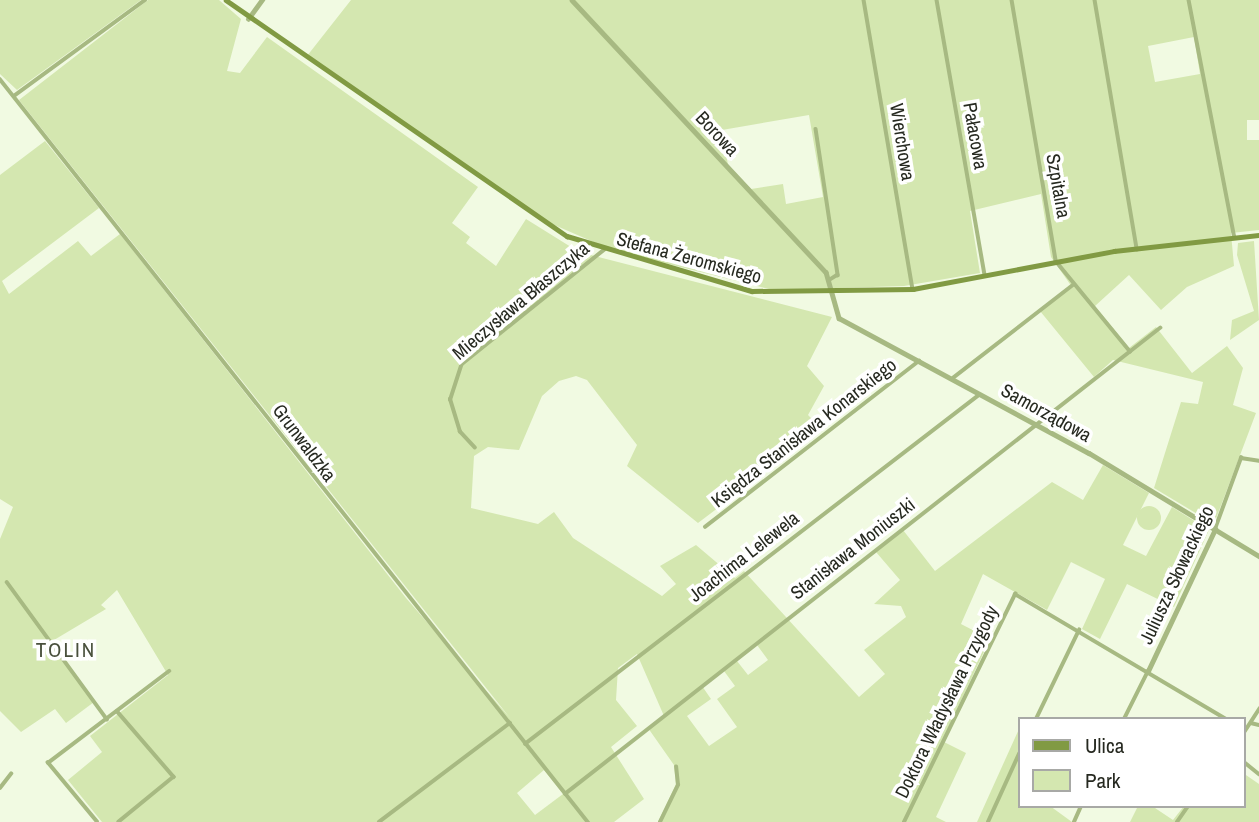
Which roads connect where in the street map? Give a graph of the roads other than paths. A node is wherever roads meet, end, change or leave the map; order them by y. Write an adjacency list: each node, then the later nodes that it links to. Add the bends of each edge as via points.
1 (145, 0): 12 (street)
2 (226, 0): 10 (main road, Stefana Żeromskiego)
3 (262, 0): 10 (street)
4 (572, 0): 20 (street, Borowa)
5 (864, 0): 22 (street, Wierchowa)
6 (937, 0): 19 (street, Pałacowa)
7 (1012, 0): 18 (street, Szpitalna)
8 (1095, 0): 16 (street)
9 (1189, 0): 15 (street)
10 (248, 19): 17 (main road, Stefana Żeromskiego, via 567,236)
11 (0, 79): 12 (street, Grunwaldzka)
12 (14, 96): 45 (street, Grunwaldzka)
13 (816, 129): 20 (street, via 838,275)
14 (1259, 235): 15 (main road, Stefana Żeromskiego)
15 (1235, 238): 16 (main road, Stefana Żeromskiego)
16 (1137, 249): 18 (main road, Stefana Żeromskiego)
17 (604, 250): 23 (main road, Stefana Żeromskiego, via 752,291); 30 (street, Mieczysława Błaszczyka, via 462,364 450,400 460,432)
18 (1056, 261): 19 (main road, Stefana Żeromskiego); 21 (street, Szpitalna)
19 (985, 276): 22 (main road, Stefana Żeromskiego)
20 (830, 280): 23 (street)
21 (1073, 284): 25 (street, Szpitalna); 27 (street)
22 (913, 289): 23 (main road, Stefana Żeromskiego)
23 (830, 293): 26 (street, Samorządowa, via 839,318)
24 (1160, 328): 25 (street, Stanisława Moniuszki)
25 (1130, 351): 29 (street, Stanisława Moniuszki)
26 (919, 360): 27 (street, Samorządowa); 32 (street, Księdza Stanisława Konarskiego)
27 (953, 378): 28 (street, Samorządowa)
28 (981, 393): 29 (street, Samorządowa); 49 (street, Joachima Lelewela)
29 (1037, 424): 33 (street, Samorządowa); 56 (street, Stanisława Moniuszki)
30 (475, 448)
31 (1259, 461): 33 (street, Juliusza Słowackiego, via 1241,458)
32 (705, 527)
33 (1215, 529): 34 (street, Samorządowa); 38 (street, Juliusza Słowackiego)
34 (1259, 556)
35 (7, 582): 44 (street)
36 (1079, 630): 38 (street); 41 (street); 62 (street, Doktora Władysława Przygody, via 1015,594)
37 (169, 671): 40 (street)
38 (1148, 671): 42 (street, Juliusza Słowackiego); 43 (street)
39 (1259, 709): 46 (street)
40 (117, 711): 44 (street); 58 (street, via 174,777)
41 (1037, 717)
42 (1125, 717)
43 (1223, 717)
44 (107, 719): 57 (street, via 48,763)
45 (510, 723): 49 (street, Grunwaldzka); 59 (street)
46 (1251, 723): 47 (street); 48 (street)
47 (1259, 725)
48 (1245, 730)
49 (525, 744): 56 (street, Grunwaldzka)
50 (1018, 756): 63 (street)
51 (1245, 763): 54 (street)
52 (676, 767): 61 (street, via 678,785)
53 (10, 774): 55 (street)
54 (1259, 774)
55 (0, 788)
56 (565, 794): 60 (street, Grunwaldzka)
57 (97, 822)
58 (119, 822)
59 (379, 822)
60 (588, 822)
61 (660, 822)
62 (904, 822)
63 (988, 822)

